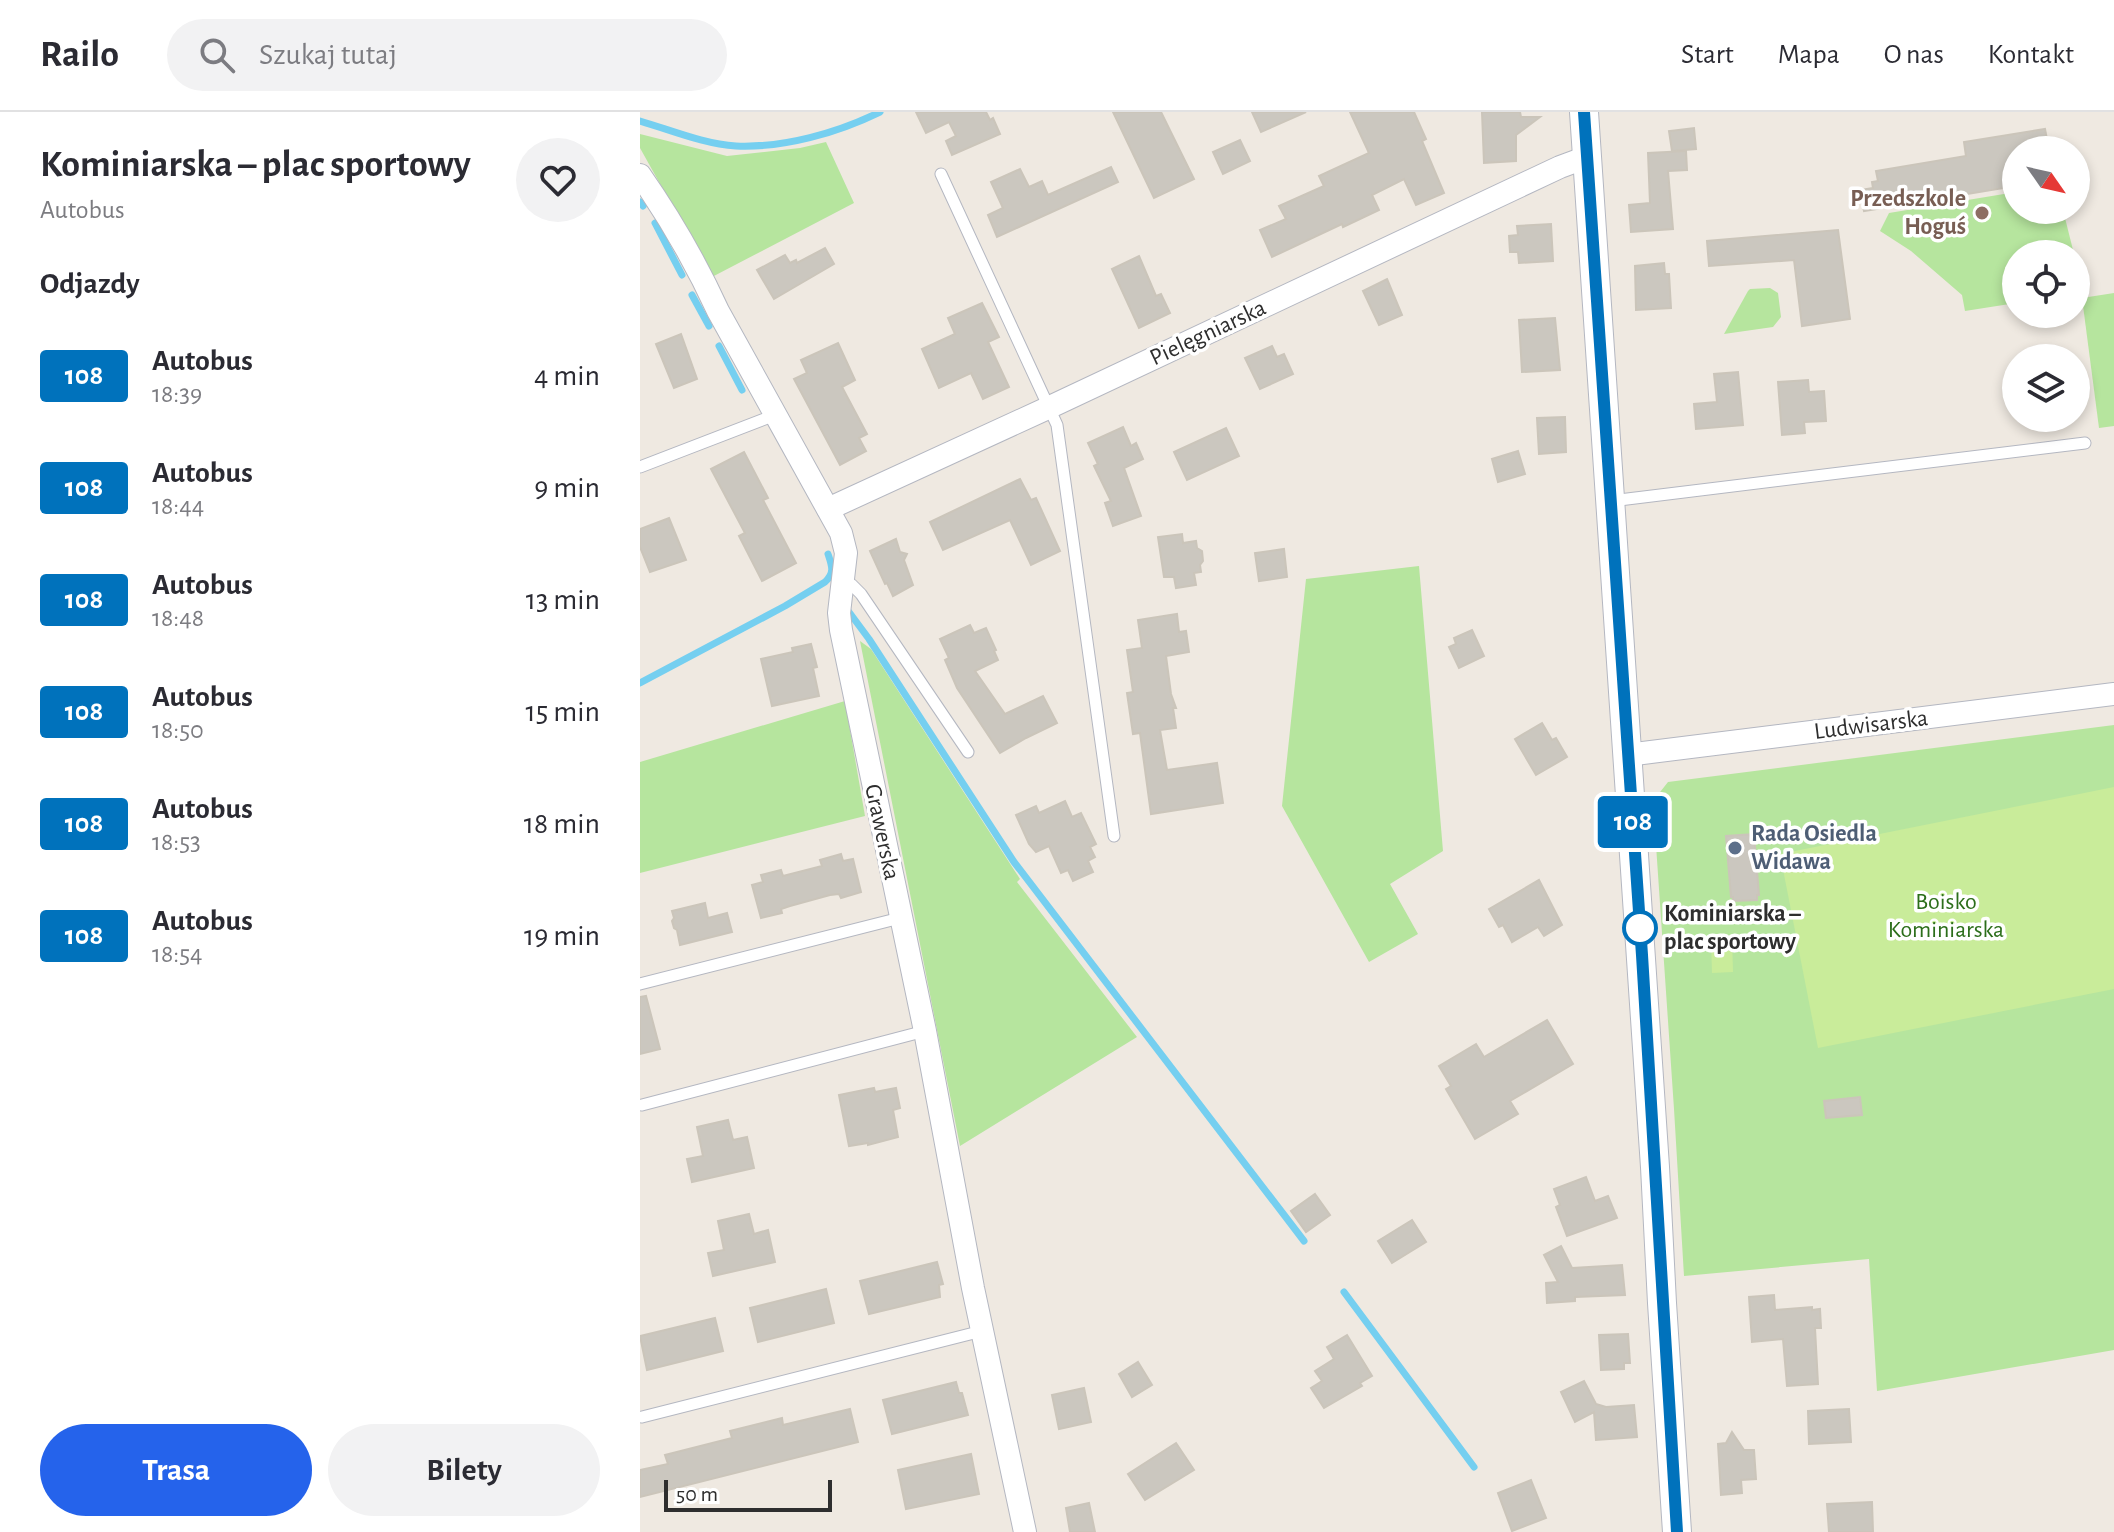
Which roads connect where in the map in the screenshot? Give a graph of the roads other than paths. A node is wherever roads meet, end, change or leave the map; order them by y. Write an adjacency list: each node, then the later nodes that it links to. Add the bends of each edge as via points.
1 (1584, 112): 2 (street)
2 (1587, 157): 5 (street, Pielęgniarska); 9 (street)
3 (941, 174): 5 (lane)
4 (640, 175): 6 (street, Grawerska)
5 (1050, 407): 10 (street, Pielęgniarska); 15 (lane, via 1057,425)
6 (775, 415): 8 (lane); 10 (street, Grawerska)
7 (2085, 443): 9 (lane)
8 (640, 467)
9 (1610, 501): 14 (street)
10 (828, 509): 11 (street, Grawerska, via 844,543)
11 (844, 580): 13 (lane, via 861,594); 16 (street, Grawerska, via 841,630)
12 (2114, 694): 14 (street, Ludwisarska)
13 (968, 752)
14 (1627, 755): 23 (street)
15 (1114, 836)
16 (900, 918): 17 (lane); 18 (street, Grawerska)
17 (640, 984)
18 (925, 1031): 19 (lane); 20 (street, Grawerska)
19 (642, 1105)
20 (982, 1331): 21 (lane); 22 (street, Grawerska)
21 (642, 1417)
22 (1025, 1532)
23 (1677, 1532)

